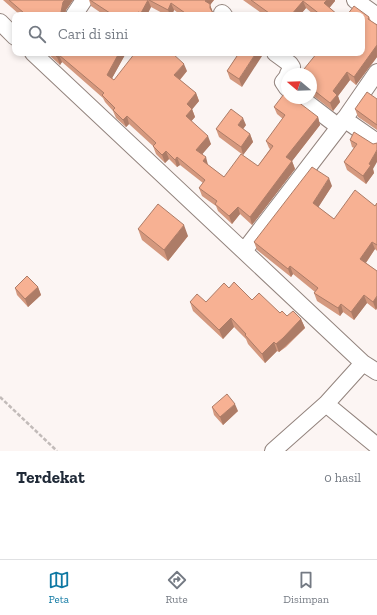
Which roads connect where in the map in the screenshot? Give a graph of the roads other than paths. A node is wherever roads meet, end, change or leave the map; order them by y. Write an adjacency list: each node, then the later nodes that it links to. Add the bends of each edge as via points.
1 (84, 0): 3 (street)
2 (355, 0): 4 (street)
3 (76, 12)
4 (377, 16)
5 (0, 22): 6 (street)
6 (12, 34)
7 (40, 56): 14 (street)
8 (279, 56): 9 (street)
9 (292, 68)
10 (377, 72): 12 (street)
11 (311, 104): 12 (street)
12 (342, 123): 13 (street); 14 (street)
13 (377, 142)
14 (244, 251): 15 (street)
15 (363, 363): 16 (street); 17 (street)
16 (377, 372)
17 (326, 404): 18 (street); 19 (street)
18 (377, 446)
19 (272, 451)

